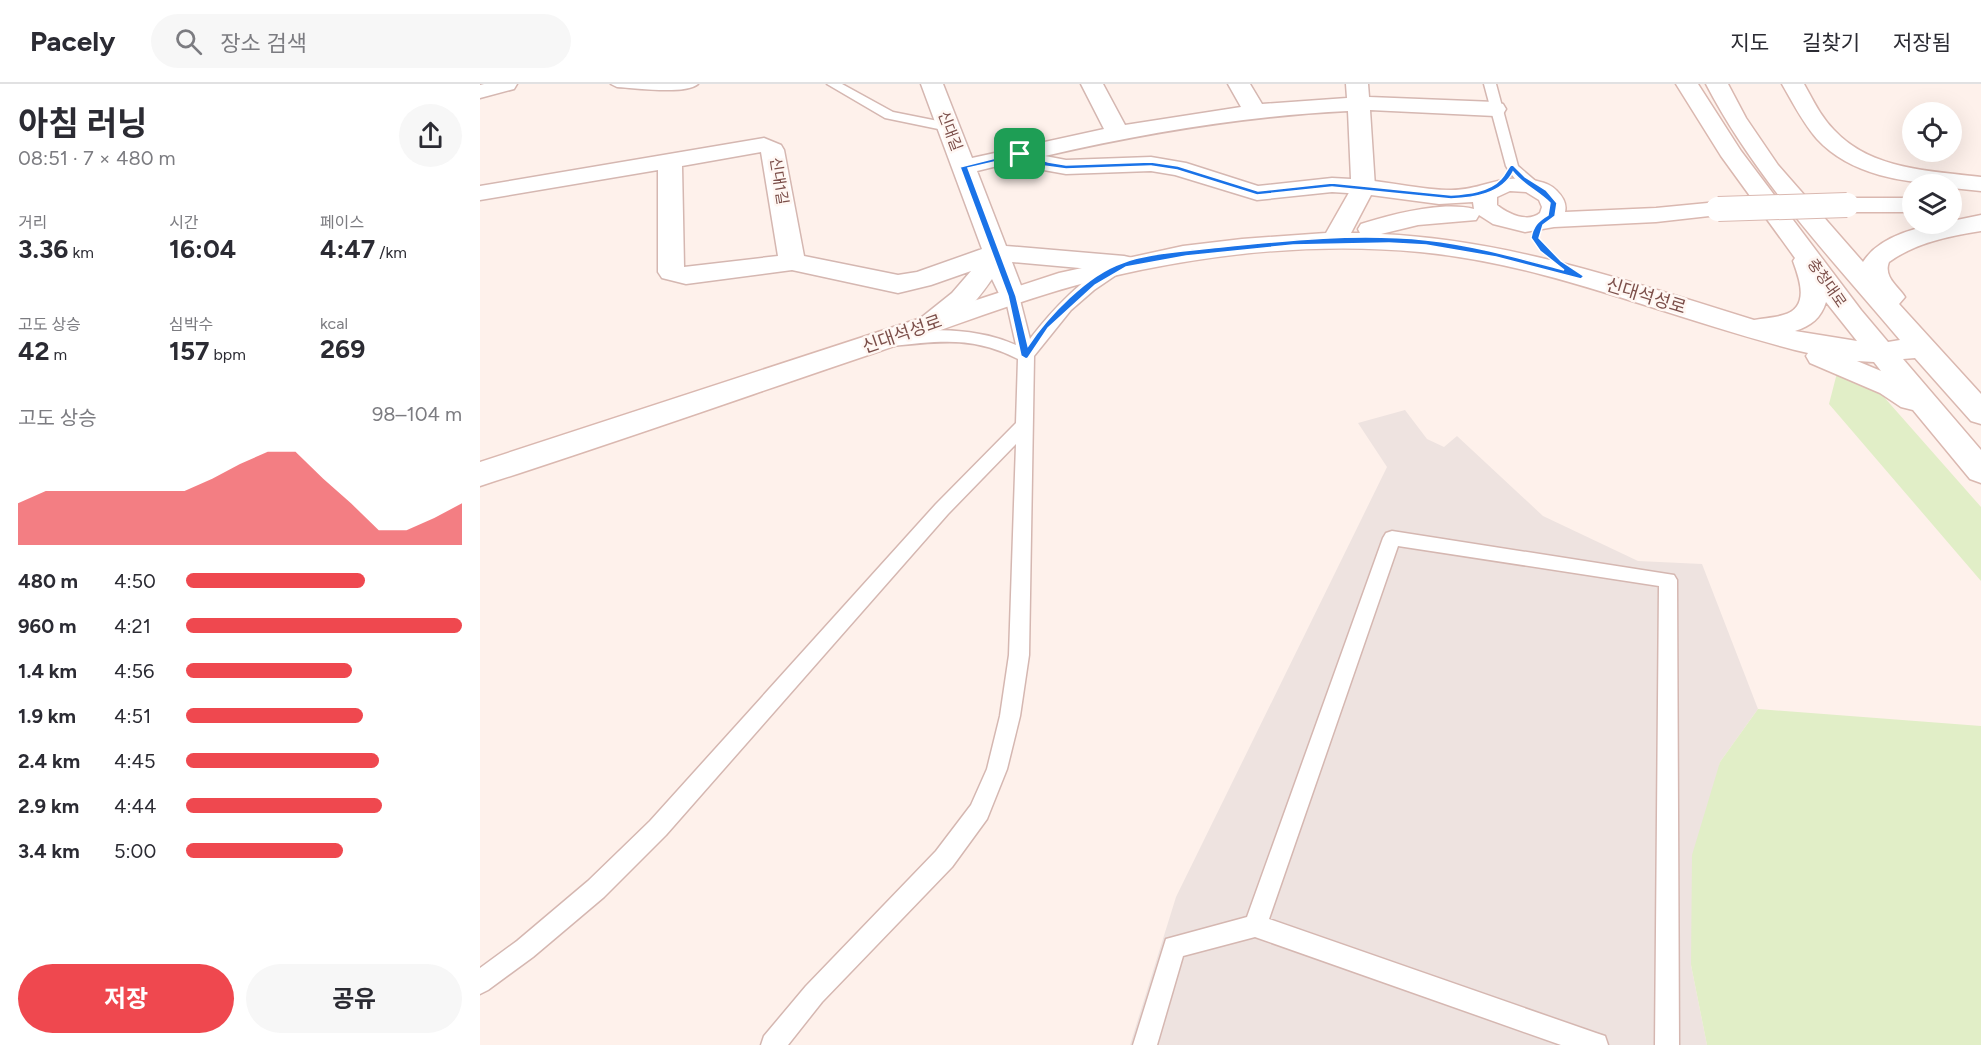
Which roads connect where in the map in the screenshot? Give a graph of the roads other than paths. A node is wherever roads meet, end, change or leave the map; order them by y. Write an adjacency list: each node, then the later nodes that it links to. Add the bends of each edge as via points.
1 (506, 84): 12 (street)
2 (617, 84): 3 (lane)
3 (692, 84)
4 (833, 84): 16 (lane, via 890,115)
5 (932, 84): 16 (street, 신대길)
6 (1092, 84): 17 (street)
7 (1239, 84): 15 (street)
8 (1490, 84): 14 (lane)
9 (1687, 84): 33 (street, 충청대로, via 1722,140)
10 (1716, 84): 42 (street, 충청대로, via 1770,170)
11 (1792, 84): 22 (street, via 1817,124 1848,154 1893,171)
12 (480, 92)
13 (1358, 94): 14 (street, 신대길); 15 (street, 신대길); 23 (street)
14 (1495, 109): 20 (lane)
15 (1255, 112): 17 (street, 신대길)
16 (948, 127): 21 (street, 신대길)
17 (1117, 132): 18 (street, 신대길)
18 (1020, 154): 21 (street, 신대길); 23 (street, via 1066,167 1151,164 1178,168 1257,193 1332,185)
19 (670, 161): 25 (street, 신대1길); 35 (street, 신대1길, via 764,146 773,150); 35 (street, via 671,272 686,276)
20 (1512, 166): 24 (lane, via 1506,180); 29 (lane)
21 (964, 167): 34 (street)
22 (1981, 184)
23 (1363, 187): 24 (street, via 1451,197); 32 (street)
24 (1492, 189): 29 (street, via 1514,184); 30 (street, via 1485,196 1485,207)
25 (480, 193)
26 (1962, 204): 27 (street)
27 (1981, 204)
28 (1902, 205): 29 (street, bridge, via 1718,209 1656,215)
29 (1543, 207): 30 (street, via 1518,225); 37 (street, via 1535,238 1558,262)
30 (1497, 218): 32 (street, via 1429,216 1392,222)
31 (1981, 223): 42 (street, via 1906,242 1885,252 1874,263 1879,282 1920,330)
32 (1334, 241): 36 (street, 신대석성로, via 1241,246); 37 (street, 신대석성로, via 1389,240 1460,247)
33 (1798, 241): 40 (street, via 1814,280 1816,295 1812,306 1801,319 1781,326); 43 (street, 충청대로)
34 (996, 253): 35 (street, via 898,284); 36 (street); 38 (street); 39 (street, via 974,288)
35 (792, 262)
36 (1124, 264): 38 (street, 신대석성로); 44 (lane, via 1066,304 1045,326)
37 (1581, 276): 40 (street, 신대석성로)
38 (1012, 296): 39 (street, 신대석성로); 44 (lane)
39 (932, 323): 41 (street, 신대석성로)
40 (1749, 328): 43 (street, 신대석성로, via 1830,348); 47 (street, via 1890,386 1915,402)
41 (877, 342): 44 (lane, via 963,335 987,338); 49 (street, 신대석성로)
42 (1922, 348): 43 (street, 신대석성로); 45 (street, 충청대로)
43 (1881, 352): 47 (street, 충청대로)
44 (1026, 356): 46 (lane)
45 (1981, 413)
46 (1025, 424): 51 (lane, via 942,509 658,828 596,889); 52 (lane, via 1019,656 997,769 978,812 944,859 814,994)
47 (1955, 440): 48 (street, 충청대로)
48 (1981, 471)
49 (480, 474)
50 (1256, 926): 53 (lane, via 1174,947); 54 (lane); 55 (lane, via 1392,538 1668,580)
51 (480, 982)
52 (773, 1045)
53 (1145, 1045)
54 (1596, 1045)
55 (1667, 1045)

